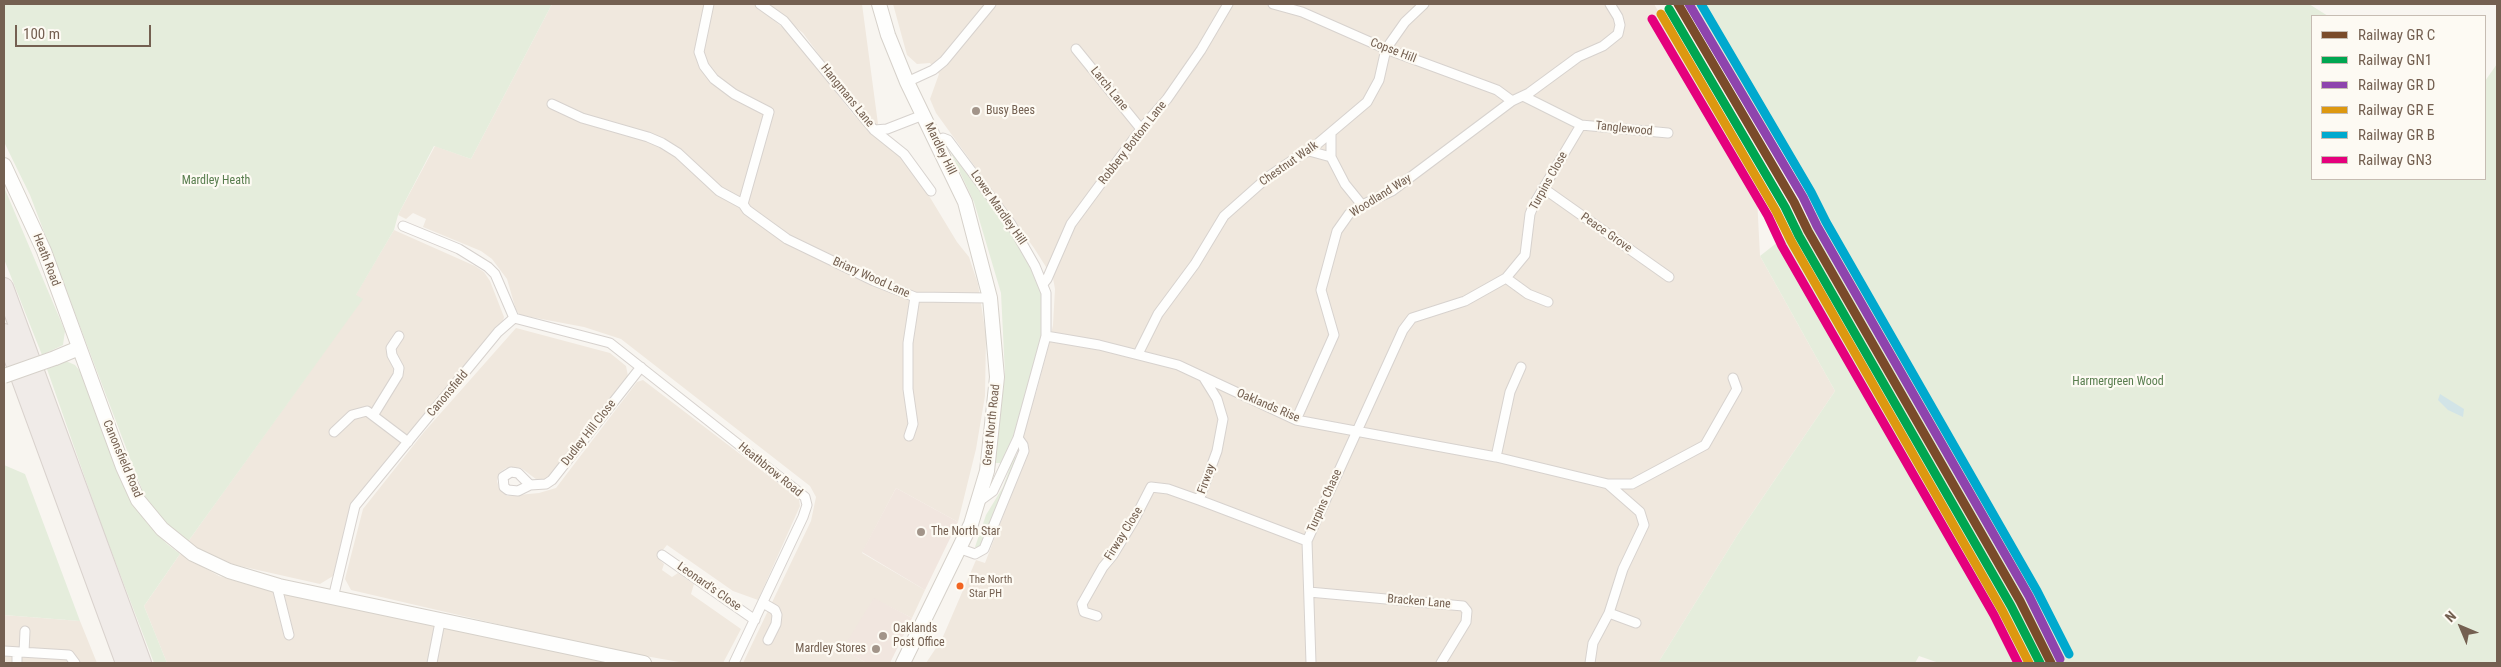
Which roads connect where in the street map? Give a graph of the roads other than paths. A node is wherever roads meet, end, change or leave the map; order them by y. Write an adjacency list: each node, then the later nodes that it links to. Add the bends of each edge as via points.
1 (709, 4): 27 (street, via 699,52 704,66 714,79 734,94 769,112)
2 (760, 4): 18 (street, Hangmans Lane, via 784,21)
3 (879, 4): 11 (street, Mardley Hill)
4 (991, 4): 11 (street, via 944,61 933,70)
5 (1228, 4): 17 (street, Robbery Bottom Lane, via 1167,99)
6 (1273, 4): 10 (street, Copse Hill, via 1302,12)
7 (1424, 4): 10 (street, Chestnut Walk, via 1405,22)
8 (1610, 4): 12 (street, Woodland Way, via 1618,17 1618,34 1603,46 1578,57)
9 (1076, 49): 17 (street, Larch Lane)
10 (1386, 49): 13 (street, Copse Hill, via 1498,90); 19 (street, Chestnut Walk, via 1374,90 1366,102)
11 (906, 82): 15 (street, Mardley Hill)
12 (1524, 96): 13 (street, Woodland Way); 16 (street)
13 (1512, 101): 28 (street, Woodland Way, via 1392,191)
14 (552, 104): 27 (street, Briary Wood Lane, via 582,118 662,144 678,153 718,191)
15 (923, 116): 18 (street, via 887,129); 21 (street, Mardley Hill)
16 (1581, 124): 20 (street, Tanglewood); 25 (street, Turpins Close)
17 (1141, 129): 32 (street, Robbery Bottom Lane, via 1071,224)
18 (874, 130): 26 (street, Hangmans Lane, via 904,154)
19 (1331, 133): 22 (street, Chestnut Walk); 23 (street)
20 (1668, 133)
21 (937, 141): 32 (street, Lower Mardley Hill, via 946,139 955,148 1011,224); 35 (street, Mardley Hill, via 965,202)
22 (1309, 151): 23 (street); 42 (street, Chestnut Walk, via 1268,177 1224,216 1195,264 1158,314)
23 (1331, 157): 28 (street, via 1345,184)
24 (6, 170): 41 (street, Heath Road, via 44,251)
25 (1543, 188): 30 (street, Peace Grove); 31 (street, Turpins Close, via 1530,214 1525,255)
26 (931, 191)
27 (744, 204): 34 (street, Briary Wood Lane, via 747,210 788,239)
28 (1362, 205): 49 (street, Woodland Way, via 1349,214 1337,231 1321,290 1334,335)
29 (403, 226): 37 (street, via 459,249 488,267 495,274)
30 (1669, 277)
31 (1506, 278): 36 (street, via 1528,294); 51 (street, Turpins Close, via 1465,301 1412,318 1403,330)
32 (1043, 284): 40 (street, Lower Mardley Hill)
33 (4, 287): 82 (highway)
34 (915, 297): 35 (street, Briary Wood Lane); 52 (street, via 908,343 908,389 913,424)
35 (990, 298): 56 (street, Great North Road, via 997,377)
36 (1548, 302)
37 (514, 318): 43 (street, via 610,343); 54 (street, Canonsfield, via 498,332)
38 (4, 333): 81 (highway)
39 (399, 336): 48 (street, via 391,348 399,368 398,375)
40 (1046, 336): 42 (street, Oaklands Rise); 53 (street, Lower Mardley Hill)
41 (79, 348): 45 (street, bridge); 65 (street, Canonsfield Road, via 138,500 162,529 205,561)
42 (1138, 354): 46 (street, Oaklands Rise, via 1178,365)
43 (641, 367): 59 (street, Dudley Hill Close, via 552,480 546,484); 68 (street, Heathbrow Road, via 804,497 807,505 803,517)
44 (1521, 367): 55 (street, via 1510,392)
45 (4, 376)
46 (1204, 377): 49 (street, Oaklands Rise); 60 (street, Firway, via 1217,399 1223,419 1217,450)
47 (1733, 378): 58 (street, via 1737,389 1705,445 1632,484)
48 (374, 414): 50 (street, via 367,411 352,415); 54 (street)
49 (1296, 420): 51 (street, Oaklands Rise)
50 (334, 432)
51 (1356, 432): 55 (street, Oaklands Rise); 62 (street, Turpins Chase)
52 (909, 436)
53 (1018, 438): 57 (street, Lower Mardley Hill); 63 (street, Lower Mardley Hill, via 1024,451 984,550 975,554)
54 (408, 442): 67 (street, Canonsfield, via 355,506)
55 (1496, 457): 58 (street, Oaklands Rise)
56 (987, 471): 57 (street); 61 (street, Great North Road)
57 (1001, 472): 61 (street, Lower Mardley Hill, via 991,494)
58 (1608, 484): 69 (street, Oaklands Rise, via 1640,512 1644,525 1623,568)
59 (530, 485)
60 (1199, 500): 62 (street, Firway); 70 (street, Firway Close, via 1151,487 1082,604 1084,612)
61 (978, 502): 63 (street, Great North Road)
62 (1307, 541): 66 (street, Turpins Chase)
63 (961, 549): 86 (street, Great North Road)
64 (662, 554): 71 (street, Leonard's Close)
65 (279, 586): 67 (street, Canonsfield Road); 75 (street)
66 (1309, 592): 87 (street, Turpins Chase); 88 (street, Bracken Lane, via 1463,606 1468,611 1466,622)
67 (333, 598): 72 (street, Canonsfield Road)
68 (764, 603): 71 (street, Heathbrow Road); 76 (street, via 777,615)
69 (1609, 614): 73 (street); 89 (street, Oaklands Rise, via 1593,643)
70 (1098, 616)
71 (755, 620): 85 (street, Heathbrow Road)
72 (440, 622): 83 (street); 84 (street, Canonsfield Road)
73 (1636, 624)
74 (25, 631): 78 (street)
75 (289, 634)
76 (768, 640)
77 (4, 651): 78 (street)
78 (21, 652): 79 (street); 80 (street, via 69,655)
79 (17, 663)
80 (75, 663)
81 (125, 663)
82 (142, 663)
83 (432, 663)
84 (644, 663)
85 (734, 663)
86 (903, 663)
87 (1311, 663)
88 (1441, 663)
89 (1590, 663)

